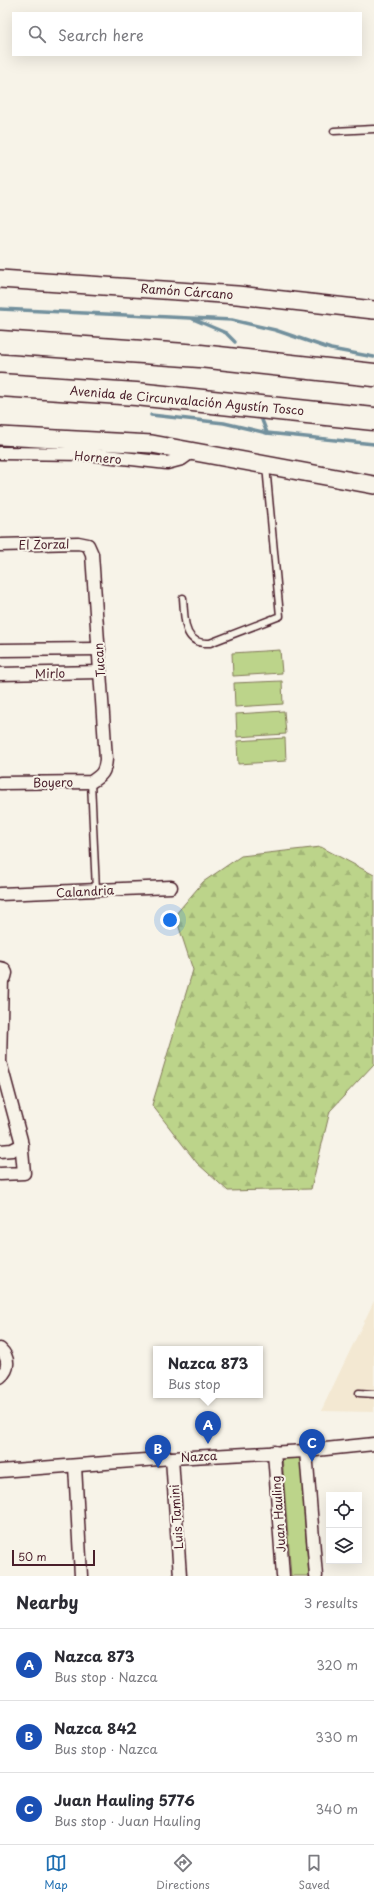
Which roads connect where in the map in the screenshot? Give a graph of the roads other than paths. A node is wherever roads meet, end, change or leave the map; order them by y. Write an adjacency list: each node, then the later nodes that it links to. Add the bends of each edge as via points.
1 (374, 130): 2 (lane)
2 (334, 131)
3 (0, 279): 4 (main road, Ramón Cárcano, via 237,295)
4 (374, 310)
5 (0, 342): 6 (highway, via 139,351)
6 (374, 375)
7 (0, 385): 8 (highway, Avenida de Circunvalación Agustín Tosco, via 136,394)
8 (374, 419)
9 (3, 436): 10 (main road, via 152,444)
10 (194, 451): 11 (street, Hornero, via 182,459 167,463 88,454); 12 (main road)
11 (0, 453)
12 (266, 464): 13 (main road); 16 (lane, via 280,616 210,643 199,644 191,639 188,632)
13 (374, 484)
14 (0, 545): 15 (street, El Zorzal)
15 (88, 545): 17 (street, Tucan, via 92,554)
16 (183, 598)
17 (99, 649): 18 (street, Mirlo); 19 (street, Tucan)
18 (0, 650)
19 (100, 672): 20 (street, Mirlo); 21 (street, Tucan, via 106,759)
20 (0, 674)
21 (103, 774): 22 (street, Boyero)
22 (91, 782): 23 (street, Boyero); 25 (lane)
23 (0, 783)
24 (171, 887): 25 (street, Calandria)
25 (96, 890): 26 (street, Calandria)
26 (0, 894)
27 (1, 975): 28 (street)
28 (0, 1062): 29 (street)
29 (22, 1145): 30 (street, via 12,1150); 31 (street, via 24,1172)
30 (0, 1151)
31 (0, 1174)
32 (0, 1349): 33 (street, via 5,1355 7,1365)
33 (0, 1377)
34 (359, 1393): 35 (lane)
35 (374, 1394)
36 (374, 1444): 37 (street, Nazca)
37 (306, 1450): 38 (street, Nazca); 45 (street)
38 (274, 1452): 39 (street, Nazca); 44 (street, Juan Hauling)
39 (172, 1458): 40 (street, Nazca); 43 (street, Luis Tamini)
40 (75, 1466): 41 (street, Nazca); 42 (street)
41 (0, 1471)
42 (81, 1576)
43 (180, 1576)
44 (283, 1576)
45 (316, 1576)

